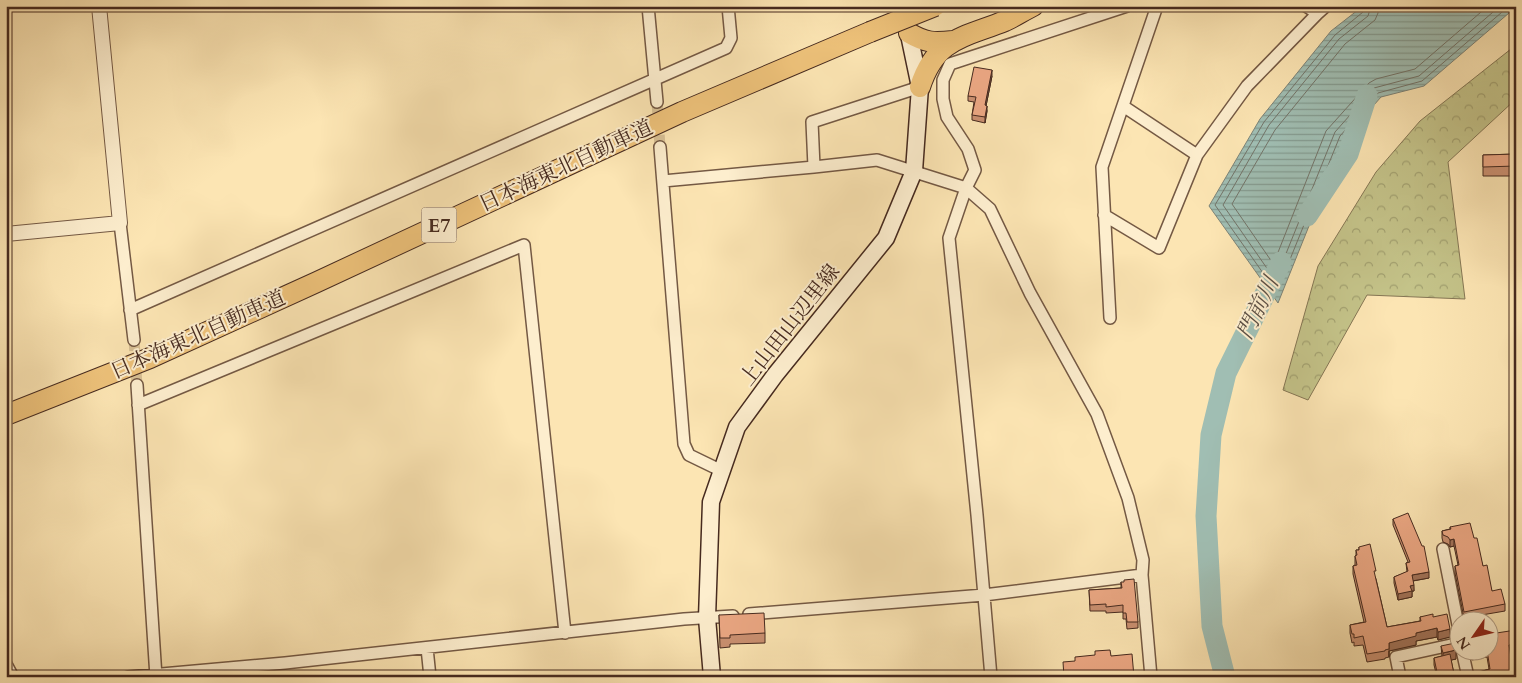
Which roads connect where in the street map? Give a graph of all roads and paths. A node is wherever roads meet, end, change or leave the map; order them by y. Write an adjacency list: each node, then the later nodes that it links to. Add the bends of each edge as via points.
1 (99, 6): 24 (street)
2 (648, 6): 13 (street)
3 (728, 6): 13 (street, via 731,38 726,48)
4 (903, 6): 11 (main road, 上山田山辺里線)
5 (936, 6): 31 (highway, 日本海東北自動車道 / E7, bridge, via 682,112 150,358)
6 (1033, 6): 12 (highway)
7 (1127, 6): 22 (street, via 950,64 943,80 943,100 947,117 968,149 975,170)
8 (1157, 6): 16 (street)
9 (1306, 6): 10 (street)
10 (1322, 10): 18 (street, via 1247,86)
11 (910, 33): 12 (highway, via 920,40 935,43); 14 (main road, 上山田山辺里線)
12 (953, 41): 14 (highway, via 930,63)
13 (654, 80): 15 (street); 26 (street)
14 (920, 87): 19 (street, via 812,122); 20 (main road, 上山田山辺里線)
15 (657, 102)
16 (1123, 106): 18 (street); 23 (street, via 1102,167)
17 (660, 147): 21 (street)
18 (1197, 155): 23 (street, via 1159,248)
19 (814, 167): 20 (street, via 878,160); 21 (street)
20 (914, 171): 22 (street); 32 (main road, 上山田山辺里線, via 886,238 736,427)
21 (663, 181): 32 (street, via 684,444 688,456)
22 (966, 188): 34 (street, via 990,209 1030,293 1097,414 1128,498 1143,560); 35 (street, via 949,238)
23 (1104, 215): 27 (street)
24 (120, 223): 25 (street); 26 (street)
25 (6, 234)
26 (130, 310): 28 (street)
27 (1110, 318)
28 (134, 340)
29 (137, 385): 30 (street)
30 (138, 405): 38 (street, via 524,245); 43 (street)
31 (6, 416)
32 (722, 470): 37 (main road, 上山田山辺里線, via 711,502)
33 (1443, 549): 36 (street)
34 (1142, 575): 35 (street); 49 (street)
35 (984, 596): 37 (street); 48 (street)
36 (1455, 610)
37 (707, 618): 38 (street); 47 (main road, 上山田山辺里線)
38 (564, 633): 40 (street)
39 (1450, 645): 50 (street, via 1396,657)
40 (427, 648): 43 (street); 46 (street)
41 (1464, 660): 51 (street)
42 (6, 664): 44 (street)
43 (156, 675): 45 (street)
44 (13, 677)
45 (128, 677)
46 (430, 677)
47 (712, 677)
48 (991, 677)
49 (1151, 677)
50 (1400, 677)
51 (1468, 677)

